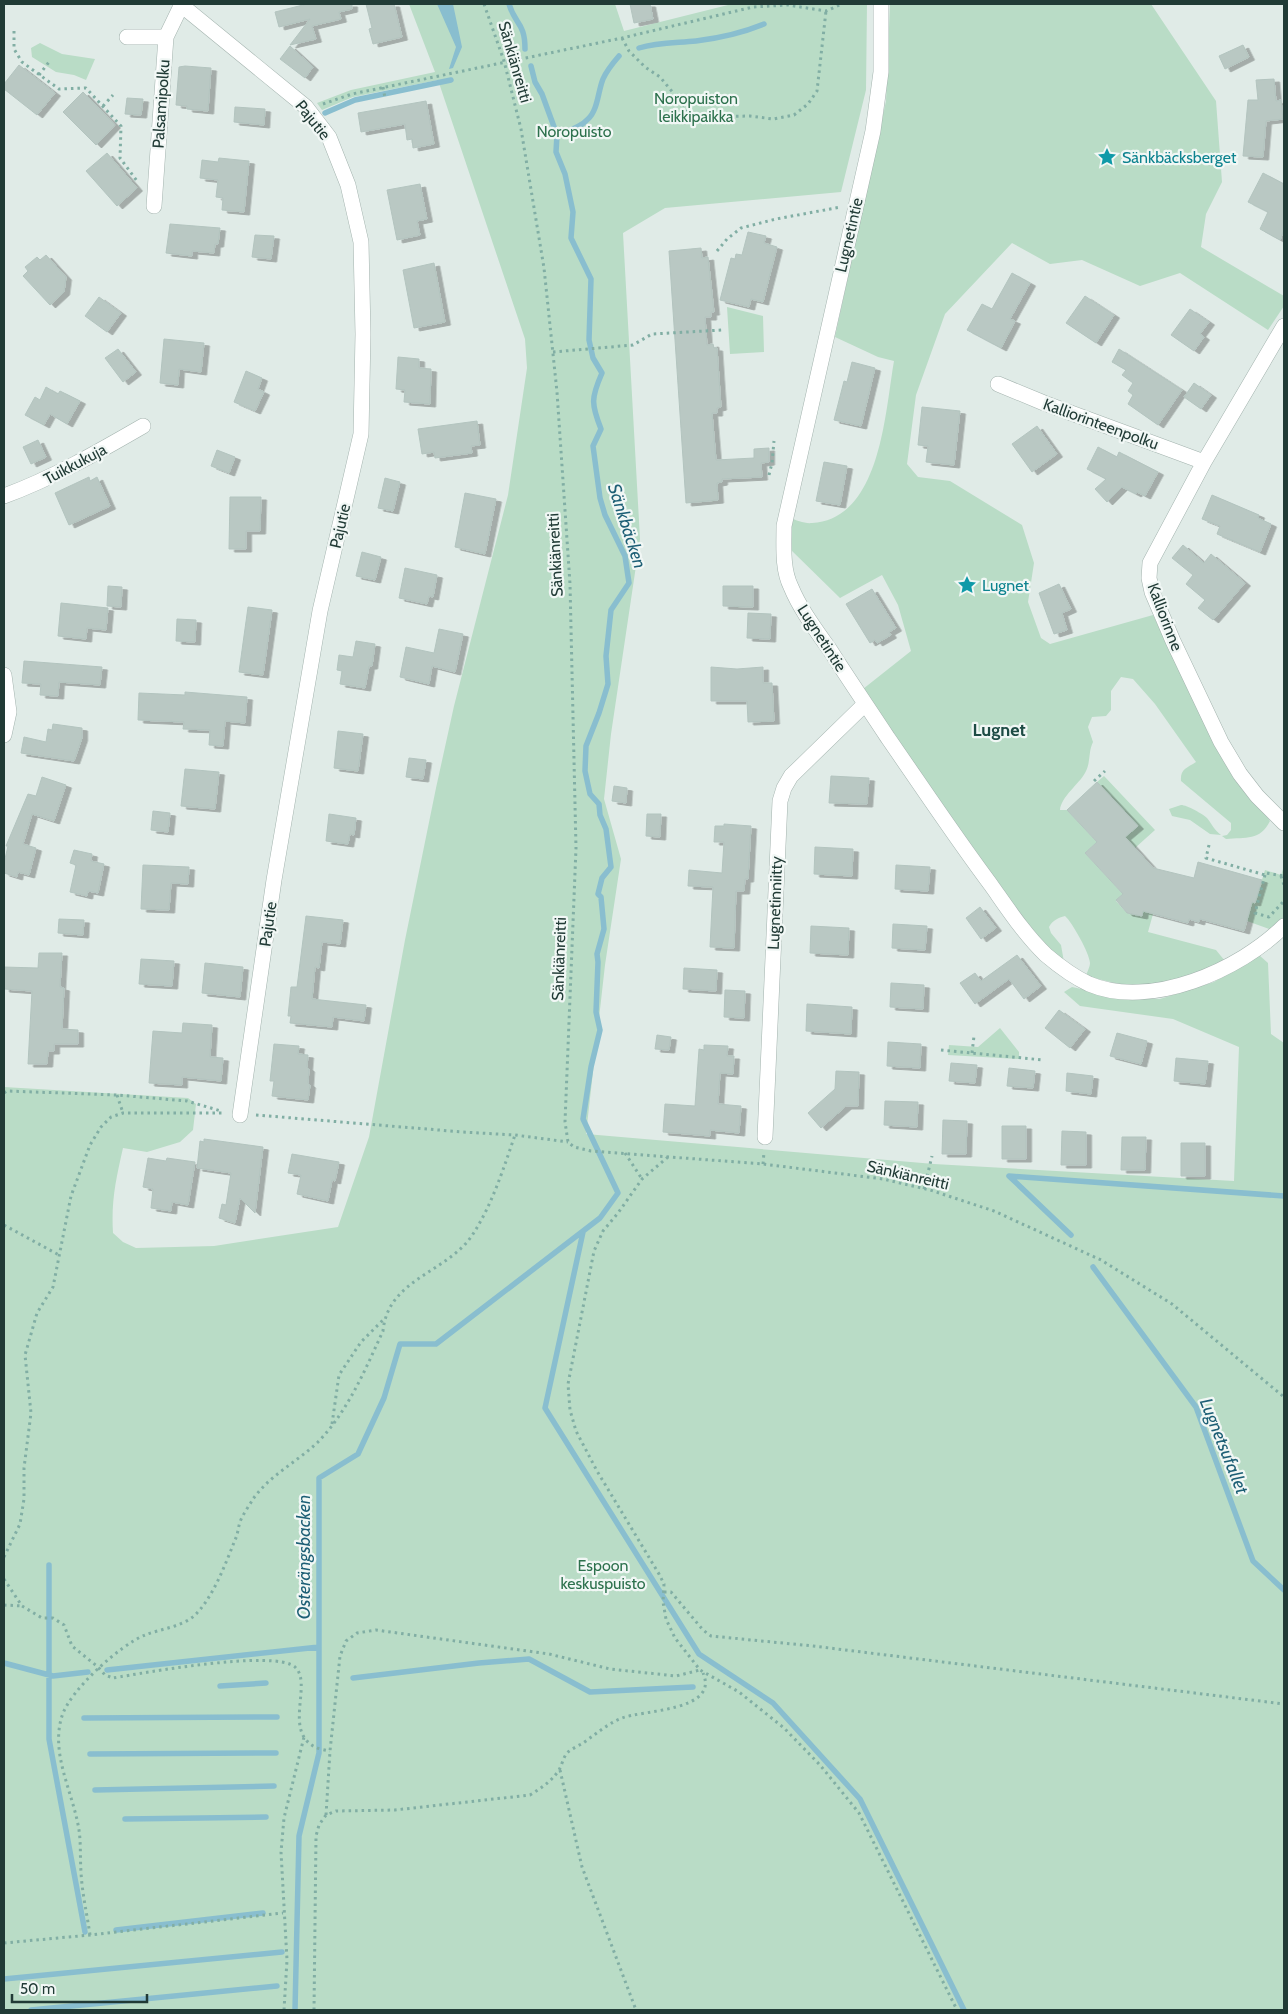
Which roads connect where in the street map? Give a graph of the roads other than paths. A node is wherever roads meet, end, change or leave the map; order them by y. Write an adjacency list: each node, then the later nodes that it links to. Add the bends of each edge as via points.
1 (881, 4): 12 (street, Lugnetintie, via 881,72 873,131 784,526 785,566 790,586)
2 (181, 5): 3 (street, Palsamipolku); 16 (street, Pajutie, via 306,107 329,137 348,185 361,242 364,334 361,434 320,611 274,880)
3 (166, 37): 4 (street); 5 (street, Palsamipolku)
4 (127, 38)
5 (154, 206)
6 (1284, 326): 9 (street, Kalliorinne)
7 (998, 384): 9 (street, Kalliorinteenpolku)
8 (143, 426): 10 (street, Tuikkukuja, via 38,484)
9 (1204, 462): 14 (street, Kalliorinne, via 1150,563 1152,592 1221,742 1257,796)
10 (4, 496)
11 (4, 675): 13 (street, via 9,712)
12 (866, 704): 15 (street, Lugnetintie, via 1022,929 1046,955 1087,983 1132,992 1170,988 1213,974 1240,960); 17 (street, Lugnetinniitty, via 791,776 780,801)
13 (4, 734)
14 (1284, 822)
15 (1284, 926)
16 (240, 1115)
17 (765, 1137)

